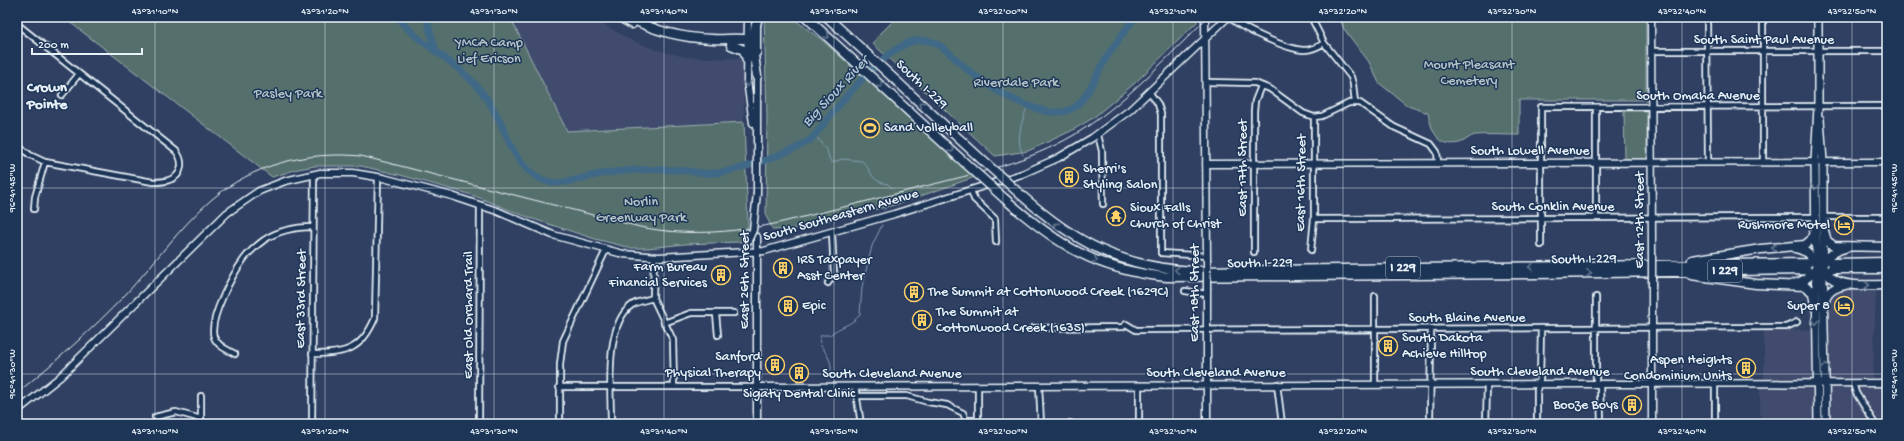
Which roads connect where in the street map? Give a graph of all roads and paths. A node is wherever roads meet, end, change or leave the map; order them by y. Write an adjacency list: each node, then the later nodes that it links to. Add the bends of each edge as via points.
1 (619, 17): 18 (highway, via 642,29 674,40)
2 (628, 17): 16 (highway, via 656,29 682,36)
3 (748, 17): 16 (street, East 26th Street)
4 (806, 17): 87 (highway, South I-229 / I 229, one-way to 87, bridge, via 1043,231 1068,247 1108,265 1157,276 1184,278)
5 (827, 17): 87 (highway, South I-229 / I 229, one-way to 5, bridge, via 1196,271 1174,270 1128,261 1097,249 1061,228 981,159)
6 (1205, 17): 15 (street, East 18th Street)
7 (1229, 17): 15 (street, South Southeastern Avenue); 17 (street, via 1241,27 1294,49 1311,49)
8 (1311, 17): 17 (street)
9 (1651, 17): 19 (street, East 12th Street)
10 (1707, 17): 20 (street)
11 (1763, 17): 21 (street)
12 (1818, 17): 22 (main road)
13 (757, 19): 16 (highway); 26 (street, East 26th Street)
14 (17, 24): 25 (street)
15 (1205, 38): 27 (street, East 18th Street); 29 (street, South Southeastern Avenue)
16 (748, 42): 18 (highway); 24 (street, East 26th Street); 26 (highway)
17 (1324, 43): 31 (street, via 1351,78)
18 (731, 44): 24 (highway, via 744,50)
19 (1651, 51): 20 (street, South Saint Paul Avenue); 37 (street, East 12th Street)
20 (1707, 51): 21 (street, South Saint Paul Avenue); 32 (street)
21 (1763, 51): 22 (street, South Saint Paul Avenue); 33 (street)
22 (1818, 51): 23 (street, South Saint Paul Avenue); 34 (main road)
23 (1887, 51)
24 (747, 60): 40 (street, East 26th Street, one-way to 40, via 749,102)
25 (79, 74): 30 (street); 42 (street, via 176,151 181,168 170,180 153,182)
26 (756, 76): 40 (street, East 26th Street)
27 (1206, 82): 28 (street, via 1248,83); 52 (street, East 18th Street)
28 (1261, 86): 38 (street); 53 (street, East 17th Street, via 1254,112)
29 (1150, 93): 39 (street, South Southeastern Avenue); 83 (street, via 1161,114 1161,253)
30 (62, 95)
31 (1355, 103): 38 (street); 49 (street, via 1366,106 1394,127 1431,144 1437,152)
32 (1708, 106): 33 (street, South Omaha Avenue); 37 (street, South Omaha Avenue); 44 (street)
33 (1763, 106): 34 (street, South Omaha Avenue); 45 (street)
34 (1818, 106): 35 (street, South Omaha Avenue); 46 (main road); 47 (main road)
35 (1887, 106)
36 (1596, 107): 37 (street, South Omaha Avenue); 50 (street, South Omaha Avenue, via 1541,108); 51 (street)
37 (1652, 107): 43 (street, East 12th Street)
38 (1314, 117): 54 (street, East 16th Street)
39 (1098, 135): 57 (street, South Southeastern Avenue, via 1037,168); 59 (street, via 1102,151)
40 (755, 137): 58 (street, East 26th Street)
41 (17, 145): 42 (street, via 30,156)
42 (45, 162): 61 (street)
43 (1652, 162): 44 (street, South Lowell Avenue); 51 (street, South Lowell Avenue); 66 (street, East 12th Street)
44 (1708, 162): 45 (street, South Lowell Avenue)
45 (1763, 162): 46 (street, South Lowell Avenue)
46 (1815, 162): 47 (street, South Lowell Avenue); 62 (main road, one-way to 62)
47 (1823, 162): 48 (street, South Lowell Avenue); 62 (main road)
48 (1887, 162)
49 (1438, 163): 50 (street, South Lowell Avenue); 54 (street, South Lowell Avenue)
50 (1541, 163): 51 (street, South Lowell Avenue); 64 (street)
51 (1596, 163): 65 (street)
52 (1206, 164): 53 (street, South Lowell Avenue); 83 (street, East 18th Street)
53 (1254, 164): 54 (street, South Lowell Avenue); 80 (street, East 17th Street)
54 (1314, 164): 67 (street, East 16th Street)
55 (314, 174): 56 (street, South Southeastern Avenue, via 349,172); 68 (street, East 33rd Street); 136 (street, South Southeastern Avenue, via 276,184 241,202 220,219 60,377)
56 (378, 177): 60 (street, South Southeastern Avenue); 113 (street, via 378,318 363,340 354,348 333,354)
57 (970, 190): 70 (street, South Southeastern Avenue); 71 (street, via 974,199 995,219)
58 (757, 193): 79 (street, East 26th Street, bridge); 81 (street, bridge, via 753,230)
59 (1103, 204)
60 (480, 205): 77 (street, South Southeastern Avenue, via 545,232); 142 (street, East Old Orchard Trail)
61 (34, 209)
62 (1819, 217): 63 (street, South Conklin Avenue); 66 (street, South Conklin Avenue); 69 (main road)
63 (1887, 217)
64 (1541, 218): 65 (street, South Conklin Avenue); 67 (street, South Conklin Avenue); 72 (street)
65 (1596, 218): 66 (street, South Conklin Avenue)
66 (1652, 218): 107 (street, East 12th Street, bridge)
67 (1314, 219): 78 (street, East 16th Street)
68 (313, 227): 112 (street, via 293,228 274,234 258,245 238,267 215,314 213,325 218,344); 113 (street, East 33rd Street)
69 (1819, 228): 73 (highway, via 1808,243); 74 (highway, via 1829,243); 76 (main road)
70 (832, 232): 79 (street, South Southeastern Avenue); 89 (street, via 834,274)
71 (996, 242)
72 (1541, 245)
73 (1789, 247): 85 (highway, via 1805,251); 87 (highway, one-way to 87, via 1748,251)
74 (1848, 247): 75 (highway); 85 (highway, via 1833,253)
75 (1887, 247)
76 (1819, 248): 85 (highway)
77 (606, 250): 82 (street, South Southeastern Avenue, via 632,256); 133 (street, via 564,338 560,354)
78 (1311, 250)
79 (757, 252): 81 (street, South Southeastern Avenue); 132 (street, East 26th Street)
80 (1254, 252)
81 (739, 253): 82 (street, South Southeastern Avenue)
82 (654, 257): 98 (street)
83 (1207, 258): 95 (street, East 18th Street, bridge)
84 (1887, 262): 86 (highway, I 229)
85 (1819, 266): 86 (highway, South I-229 / I 229); 87 (highway, South I-229 / I 229); 90 (highway); 91 (highway, via 1806,279); 92 (highway, via 1834,281)
86 (1871, 266): 88 (highway, I 229)
87 (1640, 269): 91 (highway, via 1763,285)
88 (1887, 269)
89 (828, 283)
90 (1819, 284): 99 (main road)
91 (1792, 285): 99 (highway, via 1809,288)
92 (1845, 285): 93 (highway, one-way to 93); 99 (highway, via 1830,291)
93 (1887, 286)
94 (1185, 291): 95 (street)
95 (1207, 291): 110 (street, East 18th Street)
96 (1375, 296): 108 (street)
97 (1596, 297): 106 (street)
98 (653, 298): 103 (street); 130 (street, via 634,304 622,317 612,346)
99 (1819, 306): 116 (main road)
100 (734, 313): 101 (street)
101 (716, 314): 103 (street, via 691,313); 111 (street)
102 (1797, 322): 107 (street, South Blaine Avenue, via 1786,327)
103 (664, 323): 131 (street, via 673,340)
104 (1033, 328): 110 (street, South Blaine Avenue, via 1126,324 1136,330)
105 (1541, 328): 106 (street, South Blaine Avenue); 109 (street, South Blaine Avenue); 123 (street)
106 (1596, 328): 107 (street, South Blaine Avenue); 124 (street)
107 (1652, 328): 114 (street, East 12th Street)
108 (1375, 329): 109 (street, South Blaine Avenue); 110 (street, South Blaine Avenue); 120 (street)
109 (1431, 329): 121 (street)
110 (1207, 330): 126 (street, East 18th Street)
111 (718, 335)
112 (235, 354)
113 (312, 354): 141 (street, East 33rd Street)
114 (1652, 383): 115 (street, South Cleveland Avenue); 124 (street, South Cleveland Avenue); 155 (street, East 12th Street)
115 (1715, 383): 116 (street, South Cleveland Avenue); 156 (street)
116 (1822, 383): 117 (street, South Cleveland Avenue); 157 (main road); 158 (main road)
117 (1853, 383): 118 (street, South Cleveland Avenue); 159 (street, via 1856,393)
118 (1887, 383)
119 (1277, 384): 120 (street, South Cleveland Avenue); 126 (street, South Cleveland Avenue); 150 (street)
120 (1375, 384): 121 (street, South Cleveland Avenue)
121 (1430, 384): 122 (street, South Cleveland Avenue); 151 (street)
122 (1487, 384): 123 (street, South Cleveland Avenue); 152 (street)
123 (1539, 384): 124 (street, South Cleveland Avenue); 153 (street)
124 (1598, 384): 154 (street)
125 (1139, 385): 126 (street, South Cleveland Avenue); 129 (street, South Cleveland Avenue); 148 (street)
126 (1207, 385): 149 (street, East 18th Street)
127 (855, 386): 128 (street, South Cleveland Avenue); 132 (street, South Cleveland Avenue); 135 (street)
128 (978, 386): 129 (street, South Cleveland Avenue); 140 (street)
129 (1039, 386): 147 (street)
130 (611, 387): 131 (street, South Cleveland Avenue); 133 (street, South Cleveland Avenue); 144 (street)
131 (674, 387): 132 (street, South Cleveland Avenue)
132 (757, 387): 145 (street, East 26th Street)
133 (560, 388): 143 (street)
134 (201, 396): 138 (street)
135 (856, 396): 139 (street, via 907,396 947,405 962,411); 146 (street)
136 (17, 411)
137 (155, 417): 138 (street, via 176,412)
138 (201, 421)
139 (965, 422): 140 (street)
140 (978, 422)
141 (312, 424)
142 (479, 424)
143 (560, 424)
144 (611, 424)
145 (757, 424)
146 (861, 424)
147 (1041, 424)
148 (1139, 424)
149 (1207, 424)
150 (1282, 424)
151 (1430, 424)
152 (1486, 424)
153 (1537, 424)
154 (1600, 424)
155 (1652, 424)
156 (1715, 424)
157 (1818, 424)
158 (1826, 424)
159 (1876, 424)

